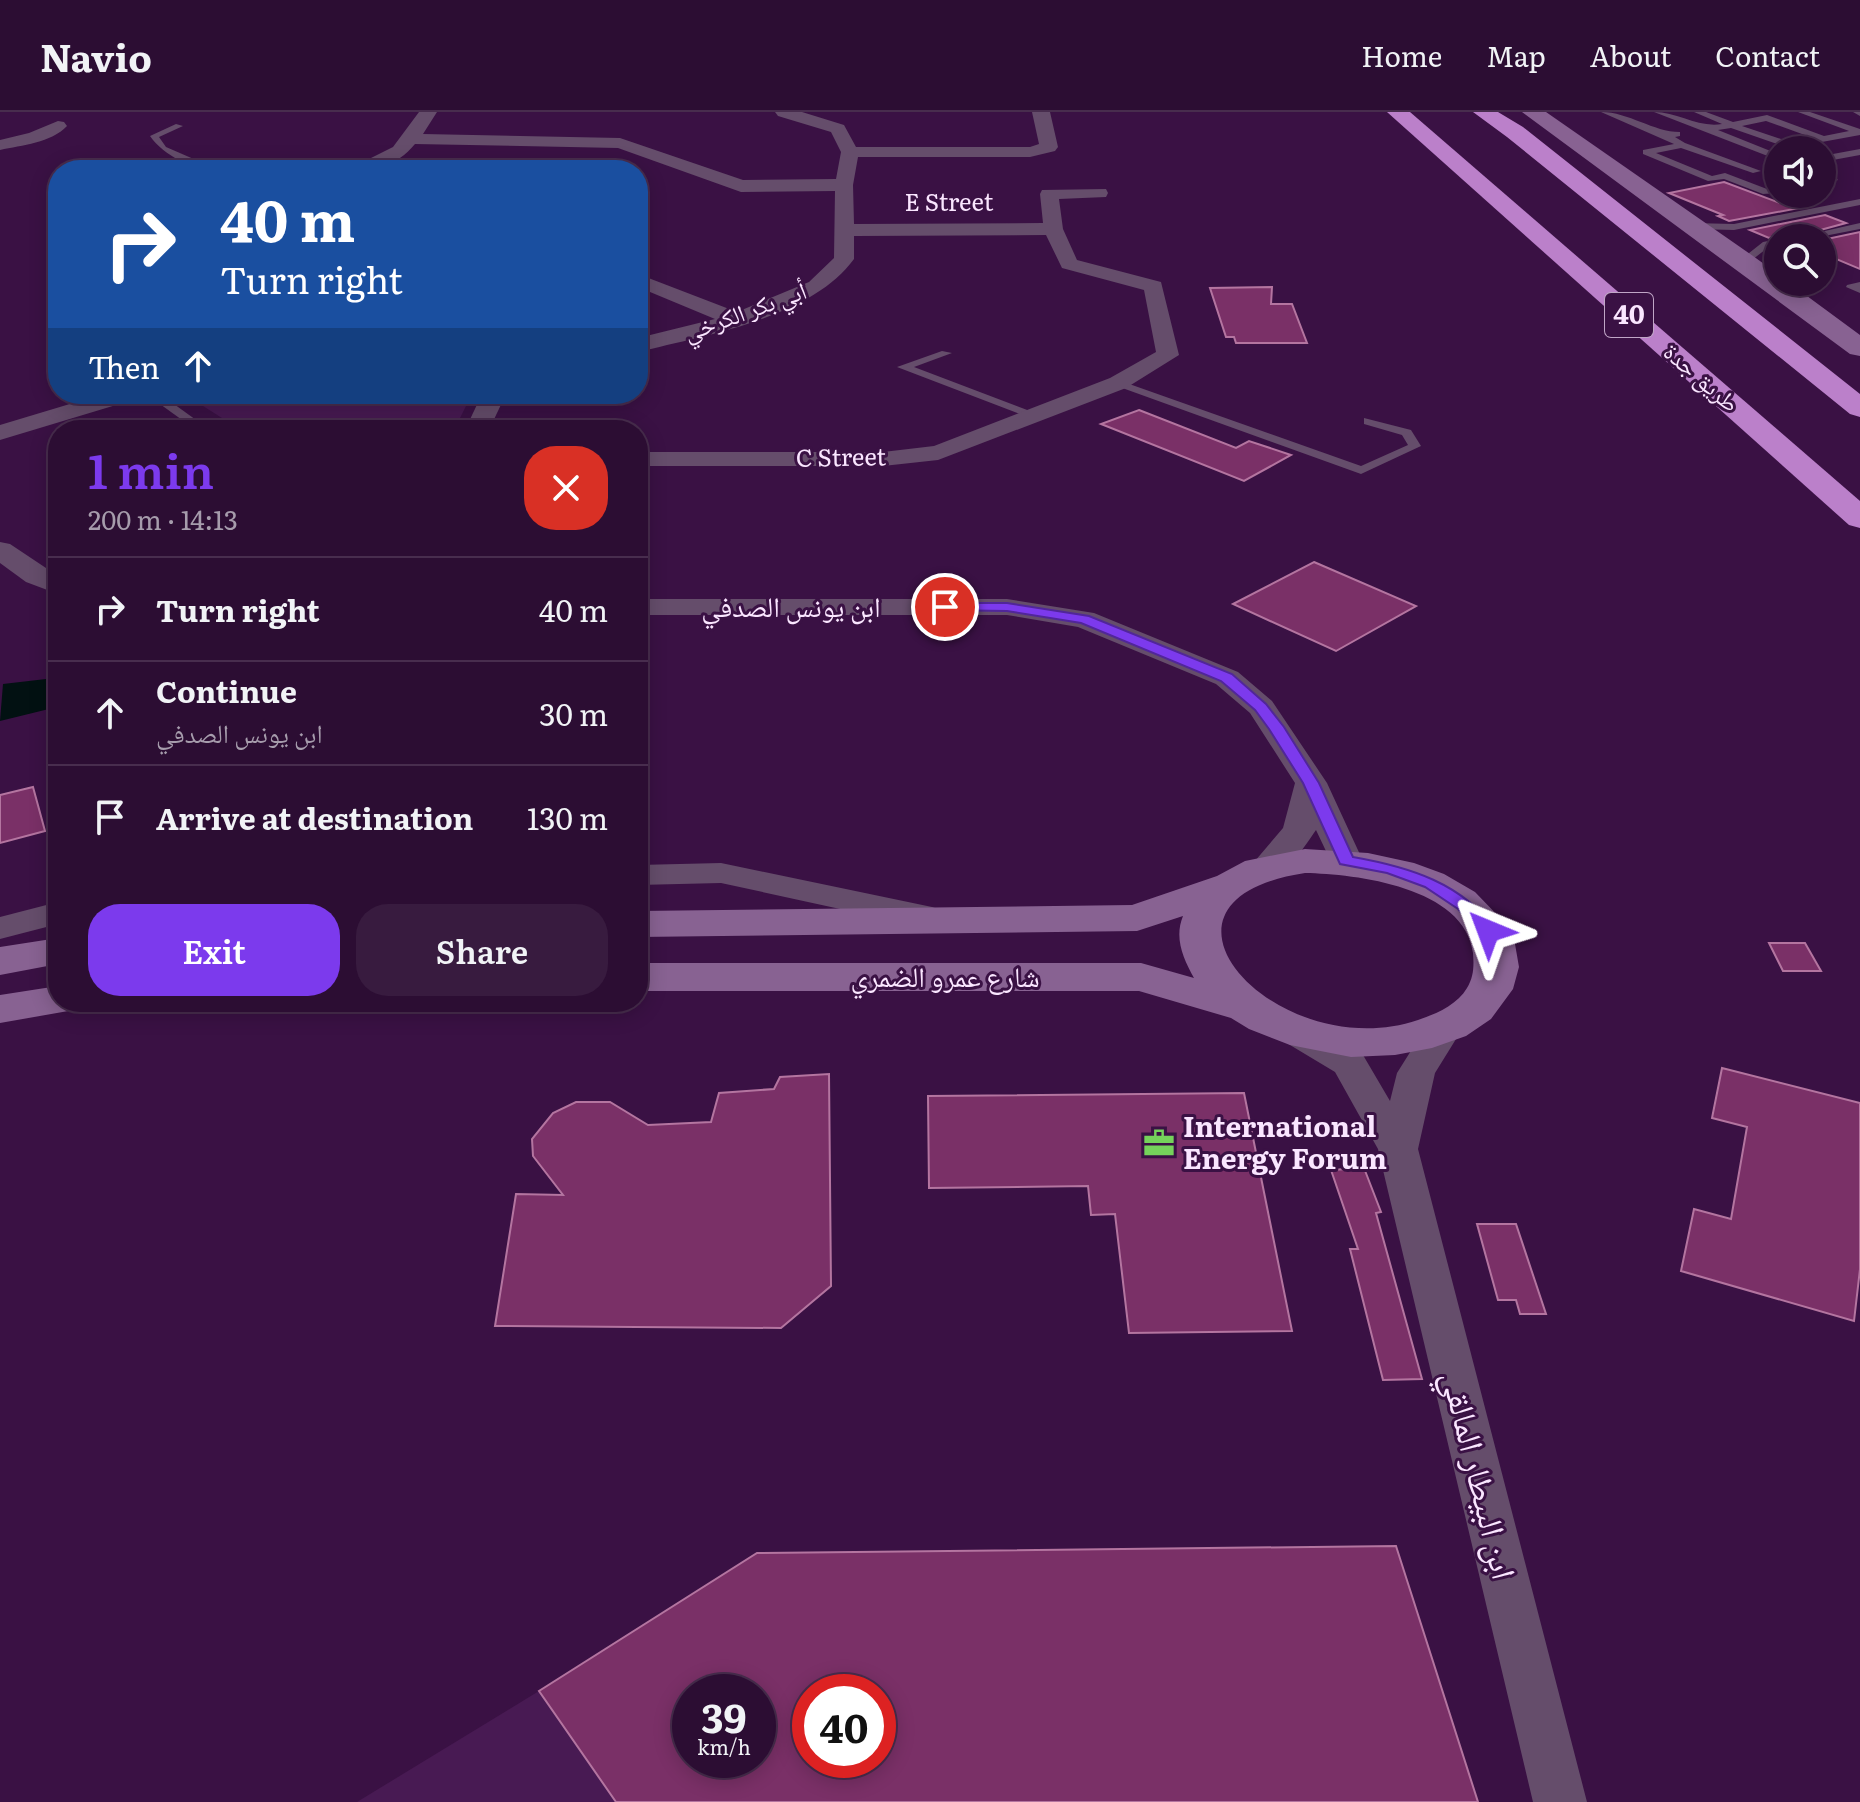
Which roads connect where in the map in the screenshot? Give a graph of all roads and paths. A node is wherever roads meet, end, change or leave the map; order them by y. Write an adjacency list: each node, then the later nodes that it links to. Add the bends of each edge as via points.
1 (428, 112): 22 (street)
2 (1041, 112): 26 (street, via 1049,147 1030,152)
3 (1397, 112): 59 (highway, طريق جدة / 40)
4 (1483, 112): 53 (highway, 40, via 1515,132)
5 (1532, 112): 38 (street)
6 (1605, 112): 18 (lane)
7 (1658, 112): 16 (lane)
8 (1698, 112): 13 (lane)
9 (1749, 112): 12 (lane)
10 (1804, 112): 17 (lane)
11 (792, 113): 26 (street, via 838,129)
12 (1767, 118): 13 (lane); 20 (lane)
13 (1732, 125): 16 (lane); 19 (lane)
14 (58, 126): 23 (street)
15 (179, 126): 30 (lane, via 154,136 163,149)
16 (1708, 129): 18 (lane); 25 (lane)
17 (1860, 132): 21 (lane)
18 (1667, 136): 24 (lane)
19 (1764, 136)
20 (1816, 136)
21 (1836, 137)
22 (411, 139): 31 (street); 34 (street, via 620,143 741,186)
23 (0, 145)
24 (1682, 145): 33 (lane, via 1761,170); 33 (lane, via 1646,152 1711,179)
25 (1764, 151)
26 (850, 152): 34 (street, أبي بكر الكرخي)
27 (1860, 152): 28 (lane)
28 (1840, 156): 29 (lane); 32 (lane)
29 (1836, 157)
30 (190, 160)
31 (392, 160)
32 (1860, 163)
33 (1725, 176): 35 (lane)
34 (844, 185): 41 (street, أبي بكر الكرخي)
35 (1764, 191)
36 (1099, 193): 40 (street, C Street, via 1049,194)
37 (1860, 202): 38 (lane, via 1734,227)
38 (1693, 226): 44 (street)
39 (1860, 226): 42 (lane)
40 (1053, 229): 41 (street, E Street); 50 (street, C Street, via 1069,264 1154,286 1168,355)
41 (845, 230): 46 (street, أبي بكر الكرخي, via 844,259 816,286)
42 (1836, 231)
43 (1764, 246): 44 (lane)
44 (1744, 261): 48 (street)
45 (648, 284): 46 (street)
46 (737, 320): 47 (street, أبي بكر الكرخي)
47 (648, 342)
48 (1860, 348)
49 (946, 353): 54 (lane, via 903,367)
50 (1118, 383): 54 (street, C Street); 56 (lane, via 1361,470 1415,446 1407,433)
51 (95, 404): 57 (street)
52 (166, 404): 55 (lane)
53 (1860, 408)
54 (1037, 416): 58 (street, C Street, via 938,453 883,459)
55 (190, 420)
56 (1368, 421)
57 (0, 433)
58 (648, 459)
59 (1860, 518)
60 (0, 550): 61 (street)
61 (48, 581)
62 (648, 607): 63 (street, ابن يونس الصدفي, via 1007,607 1084,619 1227,678 1261,707)
63 (1311, 783): 64 (street, ابن يونس الصدفي); 66 (street, via 1299,830)
64 (1346, 861): 66 (street, via 1305,861); 78 (street, via 1391,869 1431,884 1465,905 1488,931 1499,959 1494,987 1475,1012)
65 (648, 875): 68 (street, via 721,873)
66 (1248, 876): 68 (street, شارع عمرو الضمري, via 1137,918); 75 (street, via 1208,905 1199,930 1202,957 1218,984)
67 (48, 916): 70 (street)
68 (938, 919): 69 (street, شارع عمرو الضمري)
69 (648, 924)
70 (0, 928)
71 (48, 953): 72 (street)
72 (0, 961)
73 (648, 977): 75 (street, شارع عمرو الضمري, via 1141,977)
74 (48, 1002): 76 (street)
75 (1247, 1008): 77 (street)
76 (0, 1009)
77 (1293, 1030): 78 (street, via 1358,1041 1396,1041); 79 (street, via 1349,1064)
78 (1442, 1031): 79 (street, via 1416,1073)
79 (1398, 1149): 80 (street, ابن البيطار المالقي)
80 (1560, 1802)

